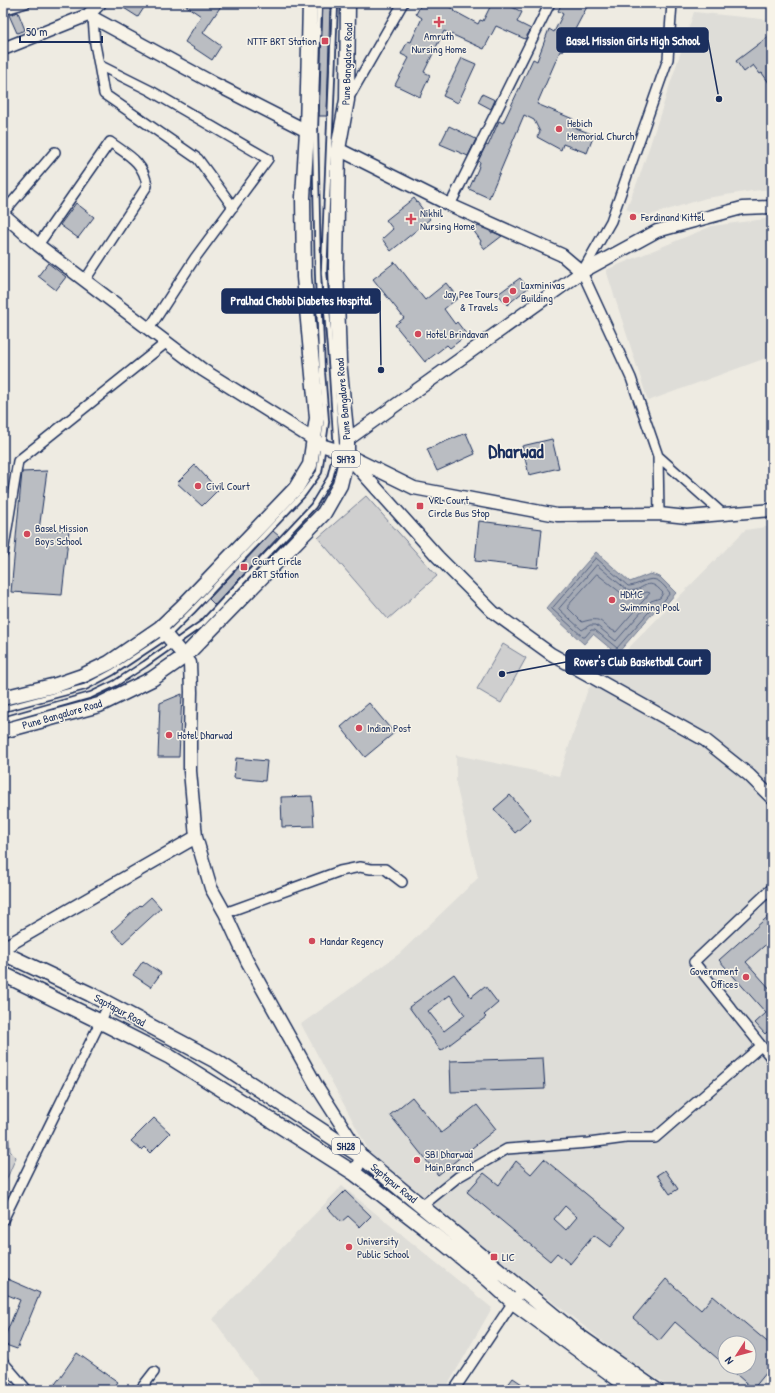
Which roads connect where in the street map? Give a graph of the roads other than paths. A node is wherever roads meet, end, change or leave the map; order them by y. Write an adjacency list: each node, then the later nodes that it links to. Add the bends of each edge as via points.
1 (26, 3): 10 (street)
2 (100, 3): 11 (street)
3 (310, 3): 15 (main road)
4 (319, 3): 28 (lane, via 315,128 322,373 326,422)
5 (336, 3): 29 (lane, via 324,272)
6 (348, 3): 14 (main road, Pune Bangalore Road / SH73)
7 (403, 3): 14 (street)
8 (550, 3): 18 (street)
9 (672, 3): 23 (street, via 668,59 611,221)
10 (3, 10)
11 (91, 17): 12 (street); 13 (street); 15 (street)
12 (3, 49)
13 (99, 65): 19 (street, via 104,94 198,159); 19 (street, via 151,91 268,159)
14 (347, 100): 16 (main road, Pune Bangalore Road / SH73)
15 (307, 131): 28 (main road, via 303,197 304,277)
16 (338, 149): 18 (street); 27 (main road, Pune Bangalore Road / SH73, via 336,267)
17 (55, 152): 21 (street)
18 (450, 205): 23 (street, via 562,255)
19 (232, 207): 25 (street)
20 (772, 207): 23 (street, via 742,208 657,231)
21 (3, 213): 22 (street)
22 (38, 245): 24 (street); 24 (street, via 110,142 137,161 146,175 147,186)
23 (582, 272): 27 (street); 30 (street, via 631,378)
24 (84, 280): 25 (street)
25 (149, 329): 26 (street)
26 (167, 342): 28 (street, via 203,370); 34 (street, via 18,461)
27 (347, 440): 29 (main road, Pune Bangalore Road / SH73)
28 (319, 443): 29 (street); 35 (main road, via 296,488 182,607)
29 (342, 453): 32 (street, via 414,488 557,515); 35 (lane, via 313,506 203,623); 36 (main road, Pune Bangalore Road / SH73, via 340,485 324,513); 41 (street, via 438,558 493,612 551,654 705,740 749,775)
30 (658, 456): 32 (street); 33 (street)
31 (772, 510): 33 (street)
32 (659, 514): 33 (street, via 686,517)
33 (723, 514)
34 (3, 553)
35 (167, 636): 36 (street); 37 (main road, via 82,676); 38 (lane, via 113,672 85,687); 39 (lane, via 116,683 65,703)
36 (184, 656): 40 (main road, Pune Bangalore Road / SH73, via 152,679 99,705); 42 (street, via 190,663 190,771)
37 (3, 698)
38 (3, 709)
39 (3, 720)
40 (3, 731)
41 (772, 798)
42 (196, 837): 45 (street, via 210,888); 46 (street)
43 (402, 882): 45 (street, via 385,869 360,868 340,871)
44 (772, 888): 51 (street, via 694,962)
45 (224, 913): 53 (street, via 247,961 316,1085)
46 (3, 948)
47 (3, 953): 49 (main road, Saptapur Road / SH28)
48 (3, 974): 50 (main road, Saptapur Road / SH28)
49 (108, 1004): 50 (street); 53 (main road, Saptapur Road / SH28, via 216,1061)
50 (99, 1021): 54 (main road, Saptapur Road / SH28, via 170,1057); 56 (street)
51 (761, 1046): 52 (street); 55 (street, via 655,1138 626,1138 507,1149 458,1177)
52 (772, 1059)
53 (362, 1156): 54 (street); 55 (main road, Saptapur Road / SH28)
54 (354, 1173): 58 (main road, Saptapur Road / SH28, via 434,1235)
55 (422, 1206): 57 (main road, Saptapur Road / SH28)
56 (3, 1220)
57 (523, 1290): 58 (street); 65 (main road, Saptapur Road / SH28, via 576,1334)
58 (513, 1302): 63 (street); 64 (main road, Saptapur Road / SH28)
59 (3, 1362): 61 (street)
60 (154, 1372): 62 (street)
61 (27, 1390)
62 (140, 1390)
63 (454, 1390)
64 (633, 1390)
65 (656, 1390)

